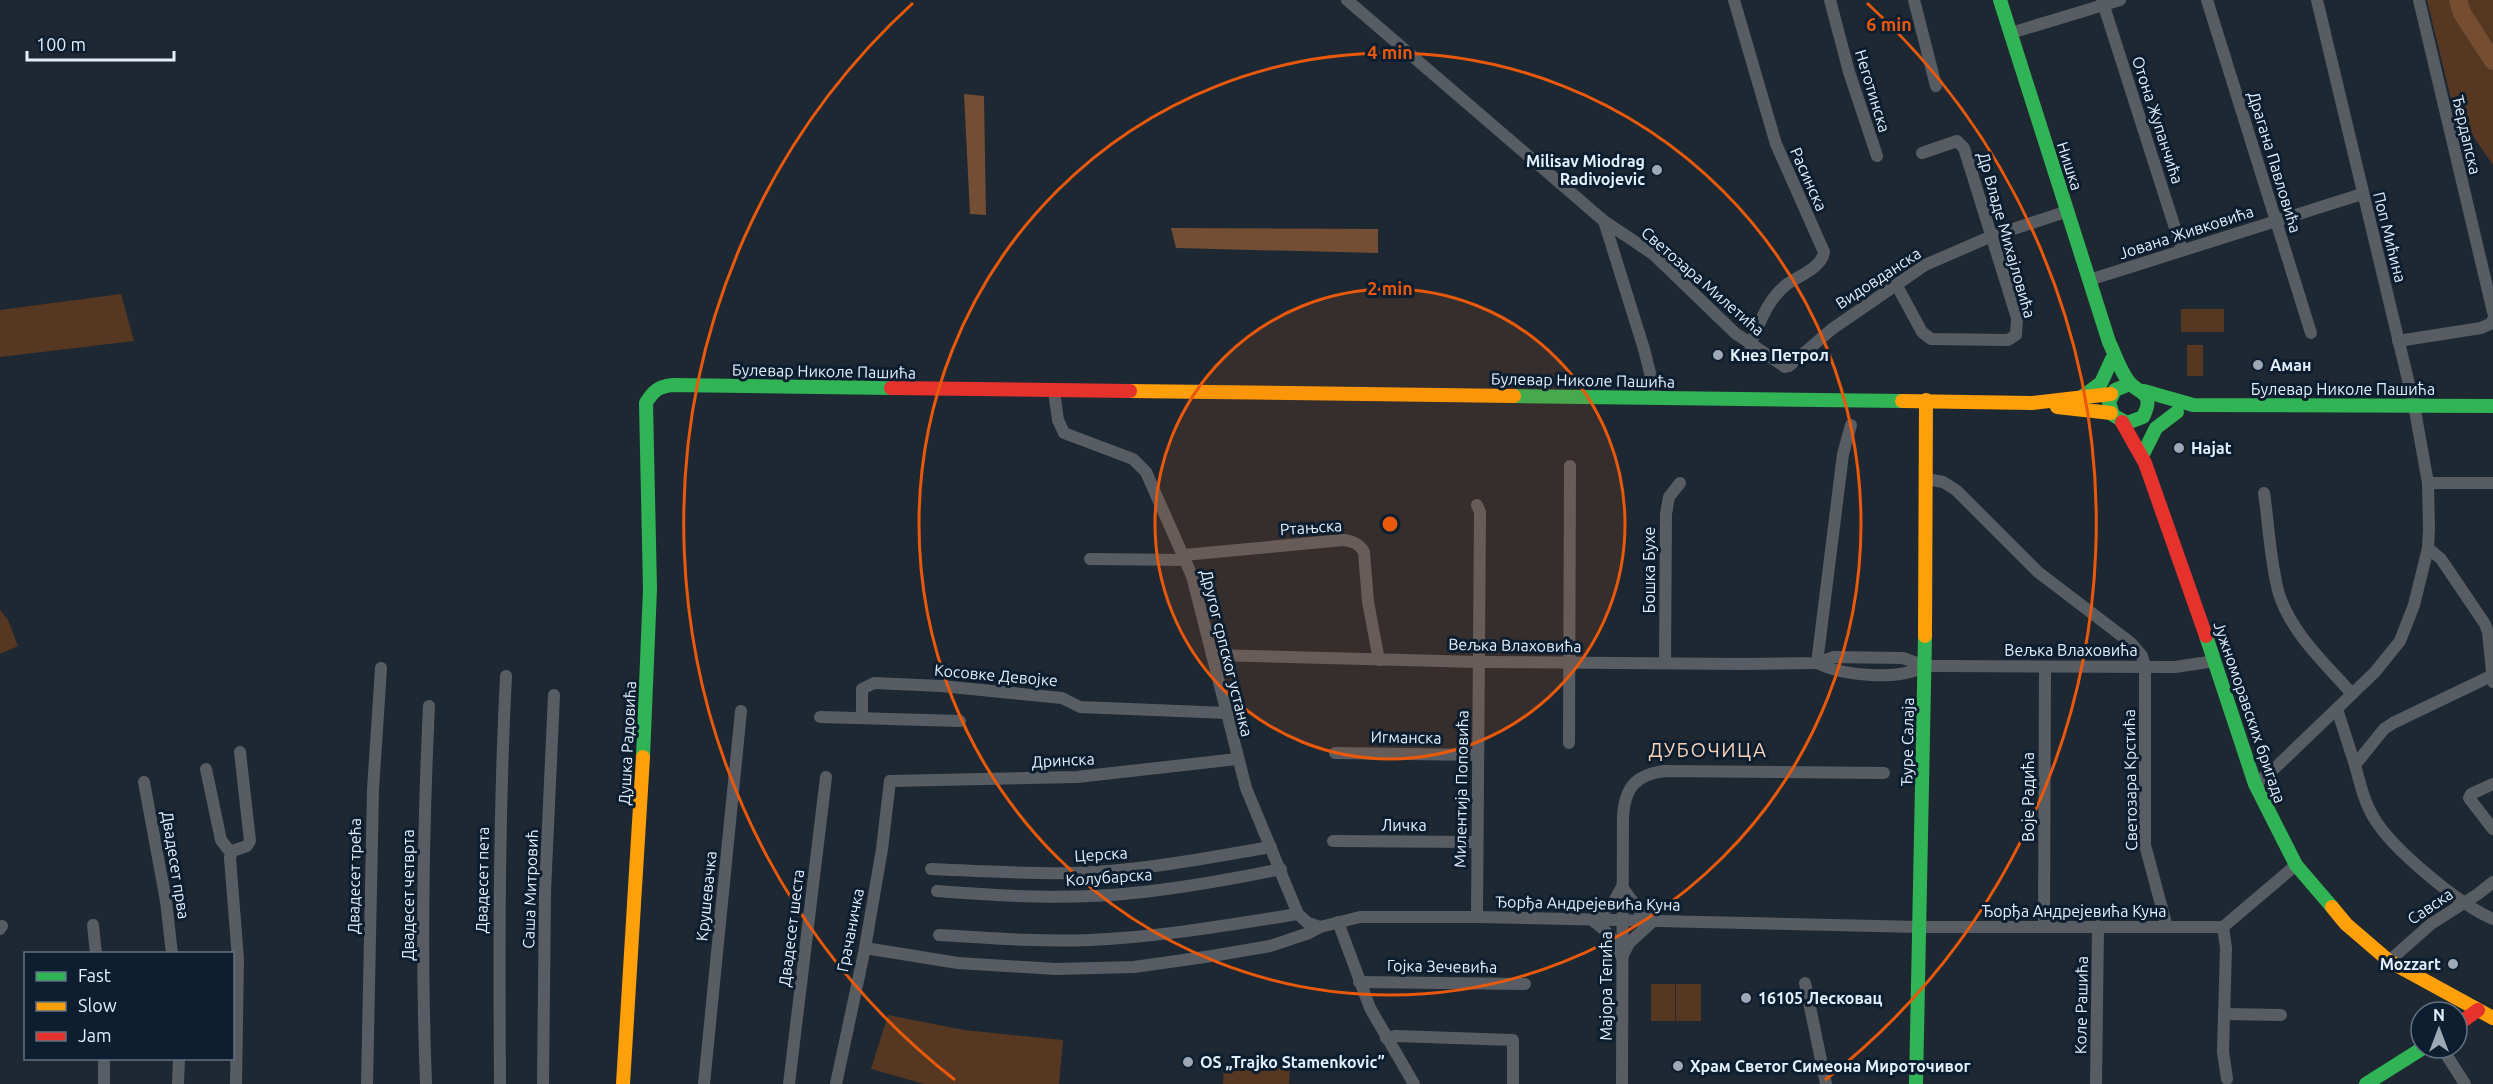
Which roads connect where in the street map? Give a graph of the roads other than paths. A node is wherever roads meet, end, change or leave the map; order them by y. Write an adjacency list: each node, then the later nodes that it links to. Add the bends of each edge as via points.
1 (1347, 0): 17 (street, Светозара Милетића)
2 (1734, 0): 28 (street, Расинска, via 1776,144 1824,252 1819,263 1774,296)
3 (1830, 0): 14 (street, Неготинска)
4 (1914, 0): 12 (street)
5 (2000, 0): 11 (street, Нишка)
6 (2120, 0): 10 (street)
7 (2207, 0): 18 (street, Драгана Павловића)
8 (2317, 0): 15 (street, Поп Мићина)
9 (2419, 0): 23 (street, Ђердапска)
10 (2103, 2): 11 (street); 20 (street, Отона Жупанчића)
11 (2010, 33): 16 (street, Нишка)
12 (1936, 86)
13 (1922, 153): 19 (street, Др Владе Михајловића, via 1950,142 1960,143)
14 (1877, 156)
15 (2362, 194): 18 (street, Јована Живковића); 26 (street, Поп Мићина)
16 (2067, 211): 19 (street, Видовданска); 21 (street, Нишка)
17 (1604, 221): 28 (street, Светозара Милетића, via 1653,254); 34 (street)
18 (2276, 221): 20 (street, Јована Живковића); 25 (street, Драгана Павловића)
19 (1992, 236): 22 (street, Видовданска, via 1925,265); 22 (street, Др Владе Михајловића, via 2017,318 2013,338 1931,339 1922,332)
20 (2182, 250): 21 (street, Јована Живковића)
21 (2088, 280): 27 (street, Нишка)
22 (1897, 286): 30 (street, Видовданска, via 1841,322)
23 (2493, 312)
24 (2493, 319): 26 (street, via 2481,328)
25 (2311, 333)
26 (2398, 341): 40 (street, Поп Мићина)
27 (2109, 342): 29 (street); 31 (street)
28 (1750, 345): 30 (street, Светозара Милетића)
29 (2112, 359): 31 (street); 35 (street, via 2101,383)
30 (1785, 367)
31 (2120, 388): 33 (street); 35 (street, Булевар Николе Пашића); 44 (street, via 2109,401)
32 (1054, 391): 34 (street, Булевар Николе Пашића); 37 (street, Булевар Николе Пашића, via 668,385 650,394); 55 (street, Другог српског устанка, via 1064,433 1119,453 1142,466)
33 (2144, 392): 39 (street, Булевар Николе Пашића); 43 (street, via 2148,402)
34 (1656, 397): 36 (street, Булевар Николе Пашића)
35 (2079, 398): 38 (street, Булевар Николе Пашића)
36 (1926, 400): 38 (street, Булевар Николе Пашића); 48 (street, Ђуре Салаја)
37 (646, 403): 146 (street, Душка Радовића, via 648,659)
38 (2032, 403): 44 (street)
39 (2193, 405): 40 (street, Булевар Николе Пашића); 42 (street, Булевар Николе Пашића)
40 (2414, 405): 41 (street, Булевар Николе Пашића); 50 (street, Поп Мићина)
41 (2493, 406)
42 (2177, 412): 43 (street, Булевар Николе Пашића); 46 (street, via 2153,431)
43 (2144, 415): 44 (street, via 2133,423); 46 (street, Јужноморавских бригада)
44 (2116, 417): 46 (street, Јужноморавских бригада)
45 (1851, 425): 64 (street, via 1843,454)
46 (2145, 457): 60 (street, Јужноморавских бригада)
47 (1570, 466): 62 (street)
48 (1927, 479): 65 (street, Ђуре Салаја); 66 (street, via 1956,490 2038,572 2131,643)
49 (1680, 483): 63 (street, Бошка Бухе, via 1669,497 1666,514)
50 (2428, 483): 51 (street); 54 (street, Поп Мићина)
51 (2493, 483)
52 (2264, 493): 71 (street, via 2277,585 2287,613 2306,643)
53 (1477, 505): 61 (street, Милентија Поповића)
54 (2428, 548): 57 (street); 71 (street, Поп Мићина, via 2414,605 2400,641)
55 (1185, 558): 56 (street, Ртањска); 58 (street, Другог српског устанка); 59 (street, Ртањска, via 1352,540 1364,552)
56 (1090, 559)
57 (2489, 622): 70 (street)
58 (1212, 655): 59 (street, Вељка Влаховића); 76 (street, Другог српског устанка)
59 (1379, 660): 61 (street, Вељка Влаховића)
60 (2215, 661): 66 (street, Вељка Влаховића, via 2187,667); 91 (street, Јужноморавских бригада)
61 (1479, 662): 62 (street, Вељка Влаховића); 83 (street, Милентија Поповића)
62 (1570, 662): 63 (street, Вељка Влаховића); 80 (street)
63 (1665, 663): 64 (street, Вељка Влаховића)
64 (1817, 663): 65 (street, Вељка Влаховића, via 1832,671 1855,674 1903,674)
65 (1925, 666): 67 (street, Вељка Влаховића); 114 (street, Ђуре Салаја)
66 (2145, 666): 67 (street, Вељка Влаховића); 117 (street, Светозара Крстића, via 2145,845)
67 (2045, 667): 115 (street, Воје Радића)
68 (381, 668): 142 (street, Двадесет трећа, via 372,801)
69 (506, 676): 144 (street, Двадесет пета, via 498,923)
70 (2493, 678): 85 (street, via 2393,723)
71 (2352, 694): 74 (street, Поп Мићина)
72 (554, 695): 145 (street, Саша Митровић, via 545,891)
73 (429, 706): 143 (street, Двадесет четврта, via 423,909)
74 (2337, 709): 85 (street); 91 (street, Поп Мићина)
75 (741, 711): 147 (street, Крушевачка)
76 (1227, 713): 78 (street, Косовке Девојке, via 1080,707 1062,698 874,683 862,689); 84 (street, Другог српског устанка)
77 (820, 717): 78 (street)
78 (861, 717): 79 (street)
79 (960, 721)
80 (1569, 743)
81 (240, 752): 97 (street, via 250,841)
82 (1335, 753): 83 (street, Игманска)
83 (1477, 755): 95 (street, Милентија Поповића)
84 (1237, 759): 89 (street, Дринска, via 1077,777); 96 (street, Другог српског устанка)
85 (2355, 765): 104 (street, via 2367,805 2382,831)
86 (206, 769): 97 (street, via 220,840)
87 (1884, 773): 102 (street, Мајора Тепића, via 1664,771 1645,775 1631,788 1624,803)
88 (826, 777): 148 (street, Двадесет шеста)
89 (890, 781): 120 (street, Грачаничка)
90 (144, 782): 122 (street, Двадесет прва)
91 (2255, 784): 98 (street, Јужноморавских бригада)
92 (2493, 784): 93 (street, via 2469,798)
93 (2493, 829)
94 (1333, 842): 95 (street, Личка)
95 (1476, 842): 106 (street, Милентија Поповића)
96 (1271, 847): 99 (street, Церска, via 1175,864 1074,873); 100 (street, Другог српског устанка)
97 (231, 853): 141 (street, via 238,959)
98 (2296, 865): 118 (street); 124 (street, Јужноморавских бригада, via 2346,924)
99 (931, 869)
100 (1281, 869): 103 (street, Колубарска, via 1131,894 1070,897); 105 (street, Другог српског устанка)
101 (2493, 882): 104 (street, Савска)
102 (1622, 887): 108 (street, via 1613,903); 110 (street, Мајора Тепића); 111 (street)
103 (937, 891)
104 (2464, 903): 107 (street); 124 (street, Савска, via 2431,924)
105 (1298, 914): 113 (street); 119 (street, via 1204,930 1122,938)
106 (1477, 917): 108 (street, Ђорђа Андрејевића Куна); 109 (street, Ђорђа Андрејевића Куна, via 1360,917)
107 (2493, 919)
108 (1593, 921): 110 (street, Ђорђа Андрејевића Куна); 123 (street, via 1615,940)
109 (1338, 922): 113 (street, Ђорђа Андрејевића Куна); 125 (street)
110 (1622, 922): 111 (street, Ђорђа Андрејевића Куна); 123 (street, Мајора Тепића)
111 (1652, 922): 114 (street, Ђорђа Андрејевића Куна); 123 (street, via 1629,943)
112 (93, 925): 121 (street)
113 (1320, 927): 120 (street, Ђорђа Андрејевића Куна, via 1270,946 1134,967 1005,967)
114 (1919, 927): 115 (street, Ђорђа Андрејевића Куна); 154 (street, Ђуре Салаја)
115 (2044, 927): 116 (street, Ђорђа Андрејевића Куна)
116 (2098, 927): 117 (street, Ђорђа Андрејевића Куна); 155 (street, Коле Рашића)
117 (2167, 927): 118 (street, Ђорђа Андрејевића Куна)
118 (2223, 927): 129 (street)
119 (939, 935)
120 (865, 948): 149 (street, Грачаничка)
121 (96, 952)
122 (172, 952)
123 (1622, 957): 152 (street, Мајора Тепића)
124 (2389, 961): 128 (street, Јужноморавских бригада)
125 (1359, 982): 127 (street, Гојка Зечевића); 133 (street)
126 (1805, 982): 153 (street)
127 (1525, 984)
128 (2478, 1010): 131 (street); 132 (street, Јужноморавских бригада)
129 (2224, 1014): 130 (street); 138 (street)
130 (2281, 1016)
131 (2469, 1016)
132 (2493, 1018)
133 (1386, 1038): 150 (street); 151 (street, via 1513,1040)
134 (2409, 1057): 156 (street)
135 (104, 1060): 139 (street)
136 (178, 1060): 140 (street)
137 (2450, 1060): 157 (street)
138 (2227, 1078)
139 (104, 1084)
140 (178, 1084)
141 (236, 1084)
142 (367, 1084)
143 (426, 1084)
144 (500, 1084)
145 (543, 1084)
146 (623, 1084)
147 (704, 1084)
148 (789, 1084)
149 (836, 1084)
150 (1414, 1084)
151 (1513, 1084)
152 (1622, 1084)
153 (1826, 1084)
154 (1917, 1084)
155 (2096, 1084)
156 (2366, 1084)
157 (2465, 1084)

